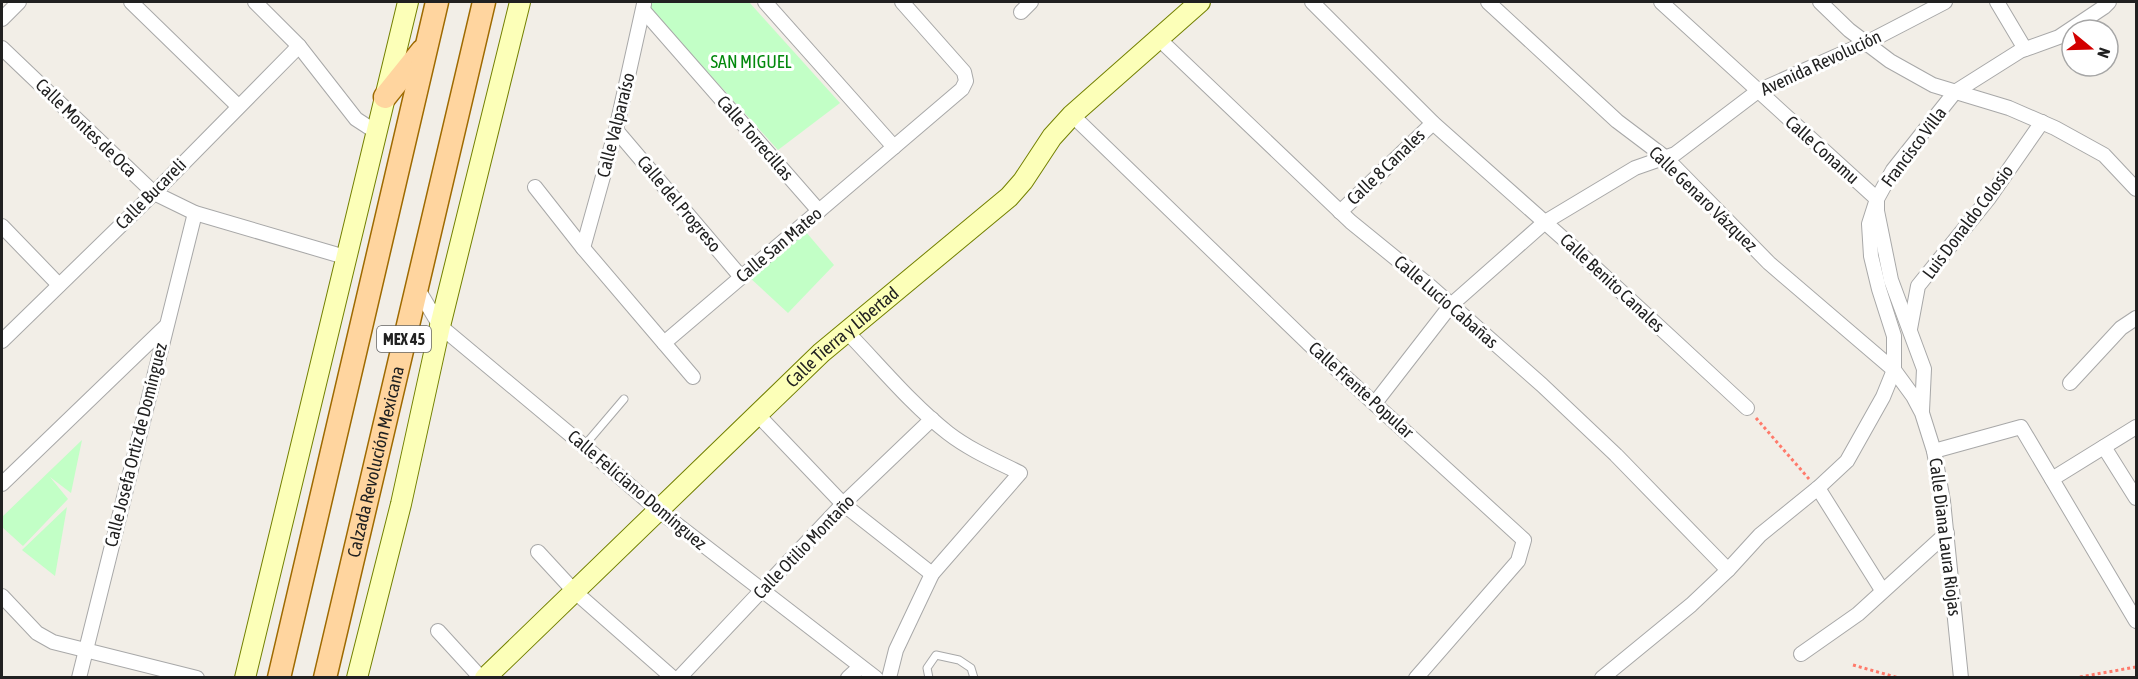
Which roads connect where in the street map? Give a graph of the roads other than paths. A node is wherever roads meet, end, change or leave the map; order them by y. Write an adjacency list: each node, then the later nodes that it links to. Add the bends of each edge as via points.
1 (19, 2): 19 (street)
2 (131, 2): 29 (street)
3 (255, 2): 22 (street)
4 (408, 2): 28 (street)
5 (437, 2): 23 (main road, MEX 45)
6 (484, 2): 50 (main road, Calzada Revolución Mexicana / MEX 45)
7 (520, 2): 53 (street)
8 (765, 2): 35 (street)
9 (902, 2): 35 (street, Calle San Mateo, via 964,72 966,81 962,89)
10 (1200, 2): 20 (street, Calle Tierra y Libertad)
11 (1312, 2): 32 (street, Calle Benito Canales)
12 (1488, 2): 36 (street, Calle Genaro Vázquez, via 1617,121)
13 (1662, 2): 26 (street, Calle Conamu)
14 (1820, 2): 21 (street)
15 (1946, 2): 21 (street, Avenida Revolución)
16 (1997, 2): 25 (street)
17 (2109, 2): 25 (street, Francisco Villa, via 2060,37)
18 (644, 6): 33 (street, Calle Valparaíso); 41 (street, Calle Torrecillas)
19 (2, 19)
20 (1159, 39): 30 (street, Calle Tierra y Libertad); 42 (street, Calle Lucio Cabañas)
21 (1866, 43): 26 (street, Avenida Revolución); 27 (street, via 1933,85)
22 (299, 46): 29 (street, Calle Bucareli); 34 (street, via 356,119)
23 (427, 46): 28 (main road); 94 (main road, MEX 45)
24 (2, 48): 39 (street, Calle Montes de Oca)
25 (2025, 49): 27 (street, Francisco Villa)
26 (1758, 92): 36 (street, Avenida Revolución); 40 (street, Calle Conamu)
27 (1956, 92): 31 (street); 40 (street, Francisco Villa, via 1893,170)
28 (385, 97): 34 (street)
29 (238, 106): 39 (street, Calle Bucareli)
30 (1072, 116): 56 (street, Calle Tierra y Libertad, via 1009,197); 63 (street, Calle Frente Popular)
31 (2042, 122): 38 (street, via 2104,155); 55 (street, Luis Donaldo Colosio, via 1989,198 1918,286)
32 (1433, 123): 42 (street, Calle 8 Canales); 44 (street, Calle Benito Canales)
33 (616, 130): 46 (street, Calle Valparaíso); 48 (street, Calle del Progreso)
34 (376, 132): 47 (street)
35 (894, 147): 41 (street, Calle San Mateo)
36 (1666, 158): 44 (street, Avenida Revolución, via 1635,168); 59 (street, Calle Genaro Vázquez, via 1769,263)
37 (535, 187): 46 (street)
38 (2136, 189)
39 (154, 193): 43 (street, Calle Montes de Oca); 49 (street, Calle Bucareli)
40 (1877, 199): 55 (street, Francisco Villa, via 1891,280); 59 (street, via 1869,224 1871,256 1894,336)
41 (819, 211): 48 (street, Calle San Mateo)
42 (1340, 212): 51 (street, Calle Lucio Cabañas)
43 (195, 213): 47 (street, Calle Montes de Oca); 54 (street, Calle Josefa Ortiz de Domínguez)
44 (1545, 222): 51 (street, Avenida Revolución); 64 (street, Calle Benito Canales)
45 (2, 226): 49 (street)
46 (583, 248): 58 (street)
47 (345, 257): 93 (street)
48 (741, 277): 58 (street, Calle San Mateo)
49 (59, 285): 57 (street, Calle Bucareli)
50 (416, 286): 53 (street, Calle Feliciano Domínguez); 95 (main road, Calzada Revolución Mexicana / MEX 45)
51 (1451, 305): 63 (street, Avenida Revolución); 80 (street, Calle Lucio Cabañas, via 1616,455)
52 (2136, 318): 61 (street, via 2121,328)
53 (440, 326): 69 (street, Calle Feliciano Domínguez); 96 (street)
54 (165, 327): 73 (street); 88 (street, Calle Josefa Ortiz de Domínguez)
55 (1910, 329): 65 (street, Francisco Villa, via 1924,369)
56 (847, 332): 66 (street, Calle Tierra y Libertad); 67 (street)
57 (2, 341)
58 (664, 343): 60 (street)
59 (1894, 370): 65 (street, Calle Diana Laura Riojas); 74 (street, via 1847,461)
60 (693, 377)
61 (2070, 383)
62 (624, 399): 69 (lane)
63 (1375, 403): 106 (street, Calle Frente Popular, via 1524,540 1518,561)
64 (1747, 408)
65 (1922, 413): 71 (street, Calle Diana Laura Riojas)
66 (758, 415): 76 (street); 77 (street, Calle Tierra y Libertad)
67 (932, 419): 76 (street, Calle Otilio Montaño); 81 (street, via 967,446 1020,473)
68 (2136, 427): 70 (street)
69 (584, 446): 77 (street, Calle Feliciano Domínguez)
70 (2104, 447): 72 (street); 75 (street)
71 (1934, 451): 72 (street, via 2021,427); 78 (street, Calle Diana Laura Riojas)
72 (2052, 479): 86 (street)
73 (2, 484)
74 (1818, 488): 80 (street, via 1760,536); 83 (street)
75 (2136, 498)
76 (843, 504): 81 (street); 82 (street, Calle Otilio Montaño)
77 (658, 510): 82 (street, Calle Feliciano Domínguez); 84 (street, Calle Tierra y Libertad)
78 (1947, 533): 83 (street); 108 (street, Calle Diana Laura Riojas)
79 (538, 552): 84 (street)
80 (1728, 570): 107 (street)
81 (932, 574): 103 (street, via 896,650)
82 (762, 590): 90 (street, Calle Feliciano Domínguez); 100 (street, Calle Otilio Montaño)
83 (1882, 590): 89 (street, via 1858,614)
84 (574, 591): 98 (street, Calle Tierra y Libertad); 99 (street)
85 (2, 596): 88 (street, via 37,633)
86 (2136, 621)
87 (438, 631): 97 (street)
88 (86, 651): 91 (street, Calle Josefa Ortiz de Domínguez); 92 (street)
89 (1800, 654)
90 (860, 667): 101 (street); 102 (street, Calle Feliciano Domínguez)
91 (79, 678)
92 (197, 678)
93 (245, 678)
94 (279, 678)
95 (325, 678)
96 (357, 678)
97 (480, 678)
98 (485, 678)
99 (673, 678)
100 (679, 678)
101 (848, 678)
102 (876, 678)
103 (889, 678)
104 (928, 678): 105 (lane, via 927,668 936,655 959,660 971,668)
105 (974, 678)
106 (1416, 678)
107 (1602, 678)
108 (1961, 678)

